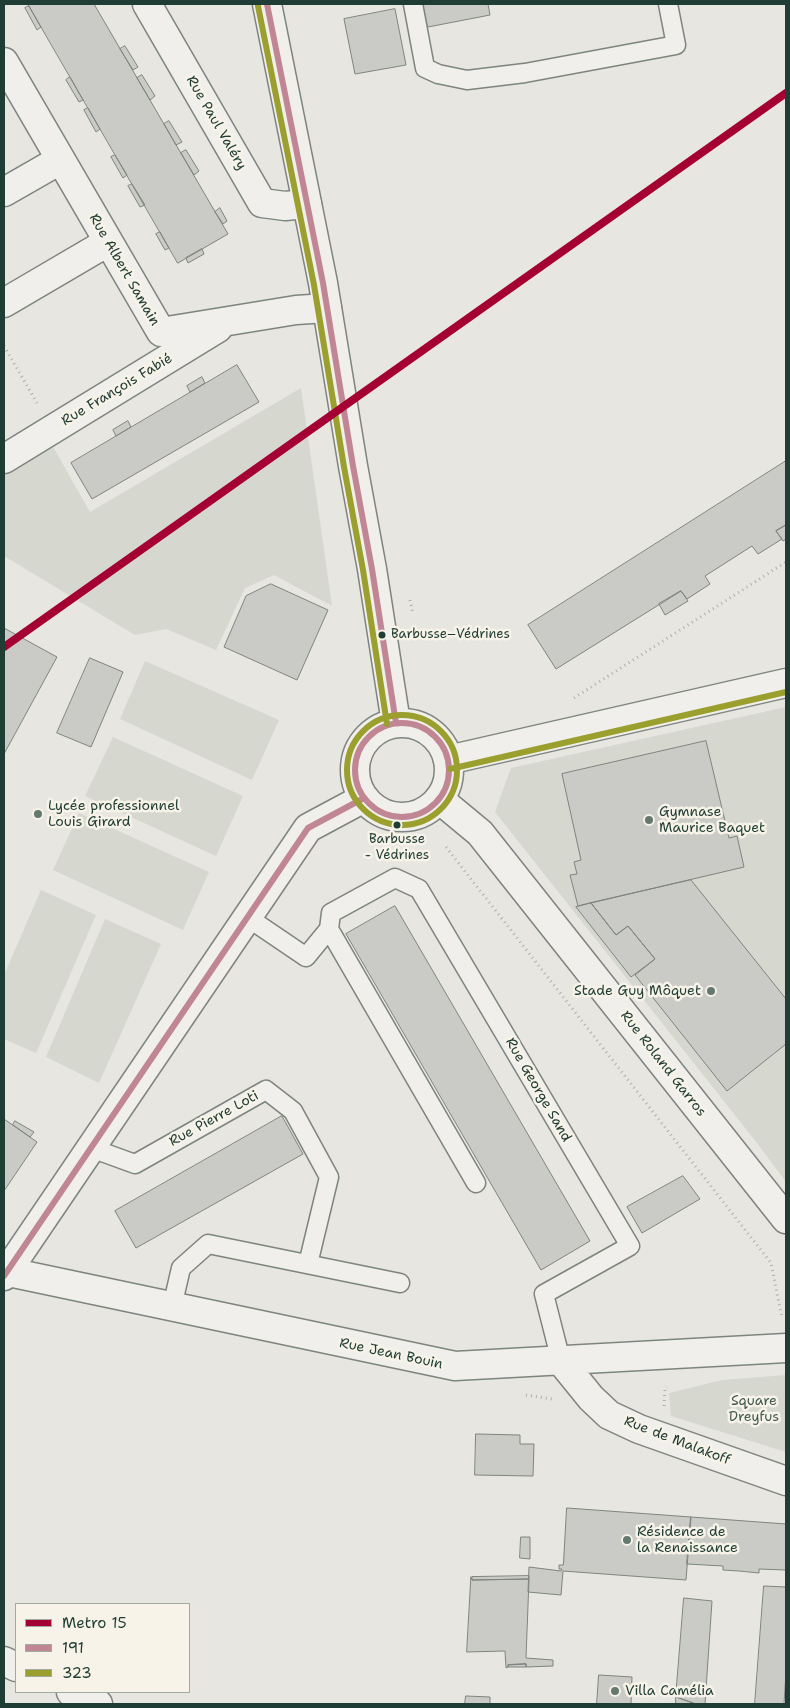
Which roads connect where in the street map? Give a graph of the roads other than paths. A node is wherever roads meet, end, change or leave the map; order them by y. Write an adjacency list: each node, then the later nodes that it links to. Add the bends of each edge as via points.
1 (147, 4): 8 (street, Rue Paul Valéry, via 262,203 284,206)
2 (267, 4): 8 (street)
3 (413, 4): 4 (lane, via 425,68 468,80 525,73 676,45)
4 (668, 4)
5 (4, 62): 6 (street, Rue Albert Samain)
6 (60, 160): 7 (street); 9 (street, Rue Albert Samain)
7 (4, 192)
8 (307, 204): 11 (street)
9 (108, 242): 10 (street); 12 (street, Rue Albert Samain, via 160,332)
10 (4, 303)
11 (327, 308): 12 (street, Rue Albert Samain); 15 (street)
12 (229, 321): 13 (street, Rue François Fabié)
13 (4, 459)
14 (786, 683): 16 (street)
15 (396, 723): 16 (street, via 432,725); 17 (street, via 378,729 365,740 357,754 355,778)
16 (448, 760): 18 (street, via 447,783)
17 (364, 798): 18 (street, via 386,814 402,817); 19 (street, via 308,828)
18 (430, 806): 23 (street, Rue Roland Garros, via 480,833)
19 (247, 916): 20 (lane, Rue George Sand, via 306,957); 21 (street)
20 (329, 929): 22 (lane); 29 (lane, Rue George Sand, via 331,913 395,878 419,889 630,1246 544,1294)
21 (91, 1148): 24 (lane, Rue Pierre Loti, via 135,1164 266,1090 293,1111 328,1177); 25 (street)
22 (476, 1183)
23 (786, 1219)
24 (308, 1264): 26 (lane); 27 (lane, via 208,1244 181,1268)
25 (5, 1273): 27 (street, Rue Jean Bouin)
26 (400, 1283)
27 (172, 1307): 29 (street, Rue Jean Bouin, via 455,1366)
28 (785, 1348): 29 (street, Rue Jean Bouin)
29 (561, 1361): 30 (street, Rue de Malakoff, via 609,1415 638,1429)
30 (786, 1481)
31 (73, 1693): 32 (street)
32 (98, 1704)

